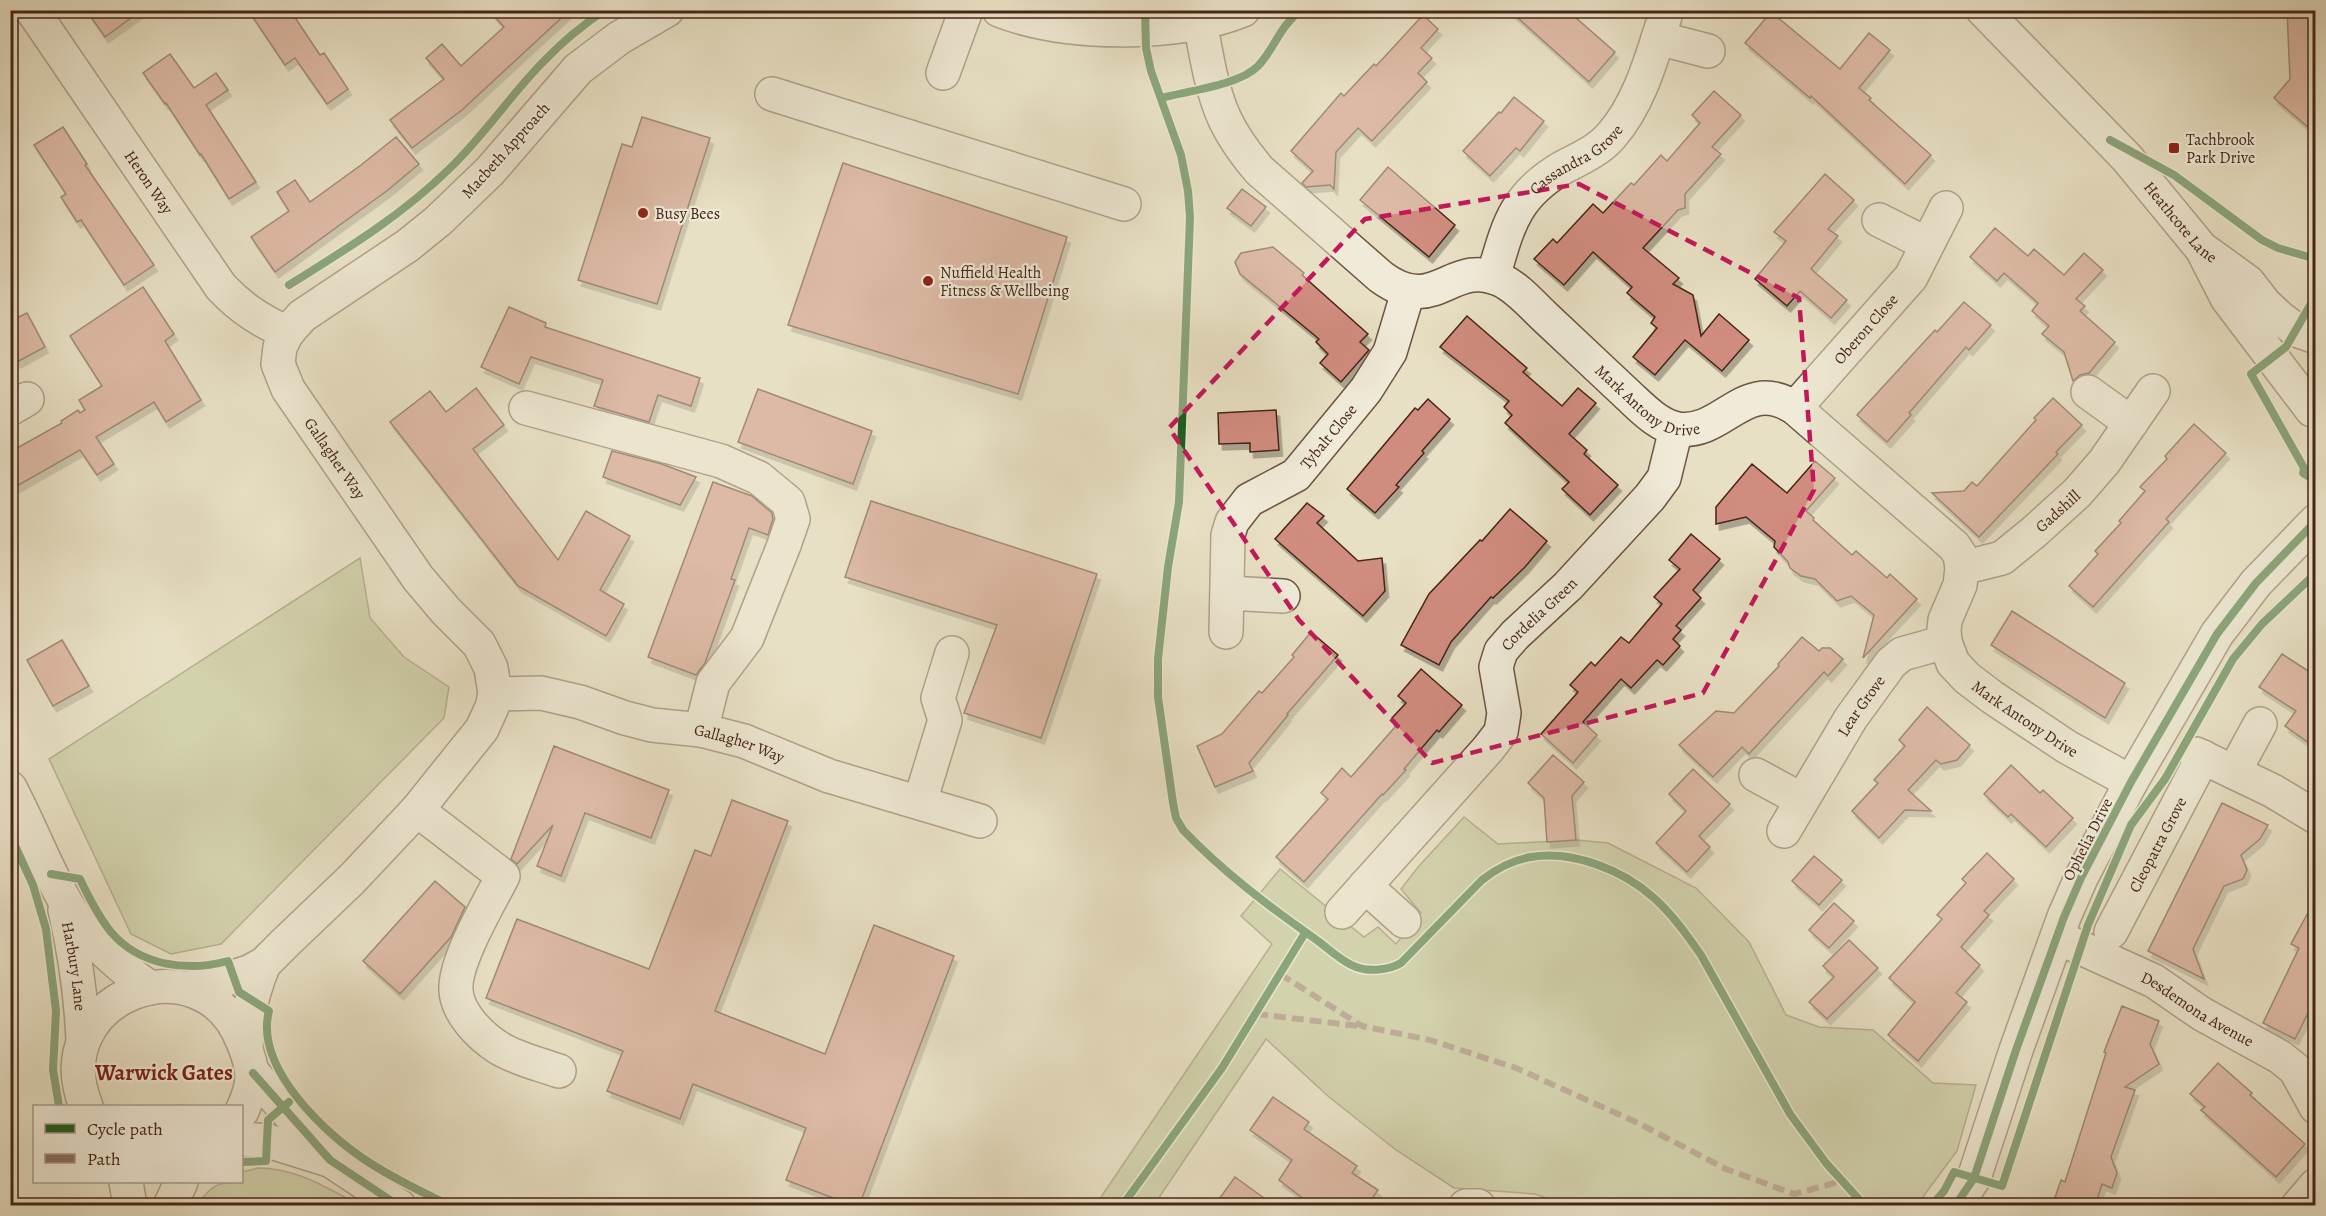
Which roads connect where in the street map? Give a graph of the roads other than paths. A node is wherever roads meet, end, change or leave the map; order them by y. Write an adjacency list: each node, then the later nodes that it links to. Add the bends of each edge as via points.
1 (32, 10): 19 (street, Heron Way, via 221,287 237,305)
2 (667, 10): 19 (street, Macbeth Approach, via 619,38 578,69 490,171 438,221 302,316)
3 (966, 10): 10 (street)
4 (999, 10): 7 (street, via 1034,21 1089,29 1160,28)
5 (1243, 10): 7 (street)
6 (1983, 10): 16 (street, Heathcote Lane, via 2127,158)
7 (1200, 22): 18 (street, via 1221,111 1258,170 1382,277)
8 (1662, 24): 9 (street, Cassandra Grove); 17 (street, Cassandra Grove, via 1623,122 1599,147 1546,177 1529,192 1508,225)
9 (1708, 51)
10 (943, 73)
11 (771, 94): 12 (street)
12 (1124, 204)
13 (1946, 208): 15 (street, Oberon Close)
14 (1879, 220): 15 (street)
15 (1928, 244): 25 (street, Oberon Close, via 1911,277)
16 (2201, 248): 20 (street, Heathcote Lane, via 2248,282 2280,318 2296,330); 26 (street, via 2227,298)
17 (1493, 277): 18 (street, via 1471,274 1431,291); 28 (street, Mark Antony Drive, via 1524,297 1641,407)
18 (1408, 292): 31 (street, Tybalt Close, via 1390,352 1366,390 1296,475 1249,500 1232,522 1228,536)
19 (287, 333): 36 (street, Gallagher Way, via 278,364 288,389 418,578 479,644 491,668)
20 (2316, 337)
21 (2316, 376): 26 (street, via 2312,390)
22 (2154, 391): 27 (street, Gadshill)
23 (2088, 392): 27 (street)
24 (526, 408): 38 (street, via 721,461 759,478 788,502 793,519 784,545 747,638 713,684)
25 (1795, 408): 28 (street, Mark Antony Drive, via 1772,398 1755,398 1696,429); 30 (street, Mark Antony Drive, via 1954,546)
26 (2314, 415)
27 (2131, 423): 30 (street, Gadshill, via 2077,493 2034,532 2002,558)
28 (1676, 429): 49 (street, Cordelia Green, via 1664,478 1650,497 1501,651 1496,667 1504,713 1501,732)
29 (2315, 520): 41 (street, Ophelia Drive, via 2256,583 2217,634)
30 (1962, 568): 34 (street, via 1945,620)
31 (1228, 593): 32 (street); 33 (street, Tybalt Close)
32 (1283, 596)
33 (1226, 632)
34 (1945, 642): 41 (street, Mark Antony Drive, via 1953,663 1992,697 2067,747); 43 (street, Lear Grove, via 1902,654 1891,663 1851,718)
35 (952, 653): 44 (street, via 938,698 945,720)
36 (495, 693): 38 (street, Gallagher Way, via 541,693 652,725); 45 (street, via 482,729)
37 (2260, 724): 39 (street)
38 (701, 730): 44 (street, Gallagher Way, via 744,741 829,776)
39 (2234, 772): 46 (street, Cleopatra Grove); 53 (street, Cleopatra Grove, via 2200,755)
40 (1756, 775): 43 (street)
41 (2131, 782): 54 (street, Ophelia Drive)
42 (10, 788): 50 (street, Harbury Lane)
43 (1802, 800): 48 (street, Lear Grove)
44 (920, 802): 47 (street, Gallagher Way)
45 (417, 810): 55 (street); 60 (street, via 503,876 459,970 456,991 462,1012 498,1048)
46 (2316, 817)
47 (980, 821)
48 (1784, 831)
49 (1365, 886): 51 (street, Cordelia Green); 52 (street)
50 (61, 894): 56 (street, Harbury Lane, via 102,949); 58 (street, Harbury Lane, via 74,947)
51 (1342, 912)
52 (1404, 921)
53 (2111, 932)
54 (2056, 936): 61 (street, Desdemona Avenue, via 2154,981 2202,1014 2280,1057); 69 (street, Ophelia Drive, via 2016,1050)
55 (264, 964): 57 (street, via 223,981); 59 (street, via 247,1026)
56 (150, 988): 57 (street); 58 (street, via 112,1003 97,1017)
57 (187, 988): 59 (street, via 224,1011 234,1023)
58 (83, 1040): 62 (street, Harbury Lane, via 78,1082)
59 (249, 1060): 63 (street, via 252,1084); 65 (street)
60 (559, 1071)
61 (2311, 1086)
62 (85, 1105)
63 (243, 1108)
64 (243, 1139): 65 (street, via 268,1141)
65 (330, 1160): 72 (street)
66 (126, 1183): 70 (street)
67 (181, 1183): 71 (street)
68 (2316, 1185): 76 (street)
69 (1975, 1192): 75 (street, Ophelia Drive)
70 (130, 1206)
71 (170, 1206)
72 (399, 1206)
73 (1466, 1206): 74 (street)
74 (1478, 1206)
75 (1955, 1206)
76 (2298, 1206)

